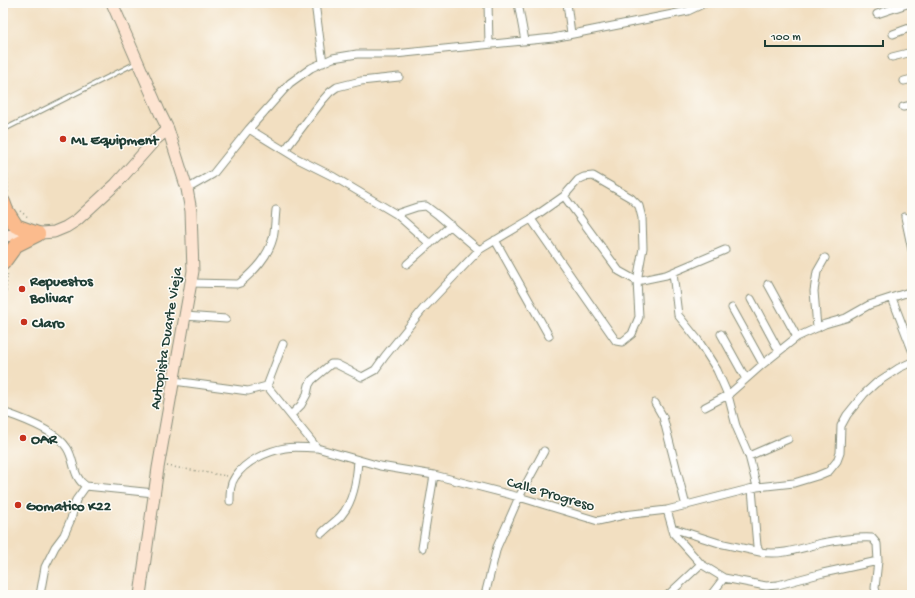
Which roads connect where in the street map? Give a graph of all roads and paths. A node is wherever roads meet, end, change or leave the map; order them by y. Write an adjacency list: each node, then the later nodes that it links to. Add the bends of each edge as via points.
1 (112, 3): 16 (street, Autopista Duarte Vieja)
2 (315, 3): 17 (street)
3 (488, 3): 13 (street)
4 (518, 3): 12 (street)
5 (567, 3): 10 (street)
6 (705, 3): 10 (street, via 688,11)
7 (910, 3): 8 (street)
8 (877, 14)
9 (912, 28): 11 (street)
10 (570, 34): 12 (street)
11 (893, 34)
12 (525, 41): 13 (street)
13 (489, 44): 17 (street, via 395,54 357,54)
14 (912, 52): 15 (street)
15 (892, 57)
16 (138, 62): 23 (street, Autopista Duarte Vieja); 25 (lane)
17 (323, 62): 24 (street, via 290,83)
18 (399, 77): 26 (street, via 361,81 337,87 322,101)
19 (912, 79): 20 (street)
20 (904, 81)
21 (912, 105): 22 (street)
22 (904, 107)
23 (168, 129): 27 (street, Autopista Duarte Vieja); 35 (street, via 116,184 77,220 54,232)
24 (249, 129): 26 (street); 27 (street, via 213,174)
25 (3, 130)
26 (285, 150): 31 (street)
27 (187, 189): 47 (street, Autopista Duarte Vieja, via 191,211)
28 (564, 196): 33 (street); 46 (street, via 619,271); 46 (street, via 578,180 592,176 631,198 639,206 642,218 642,248)
29 (3, 202): 35 (highway, via 16,226)
30 (276, 210): 47 (street, via 273,238 268,252 240,283)
31 (396, 214): 34 (street, via 426,206); 38 (street)
32 (905, 217): 41 (street)
33 (531, 219): 37 (street); 46 (street, via 616,341 622,342 632,334 639,317)
34 (451, 225): 38 (street); 39 (street)
35 (38, 234): 36 (street); 44 (highway, via 16,245)
36 (3, 236)
37 (496, 240): 39 (street); 57 (street)
38 (430, 244): 43 (street)
39 (479, 250): 72 (street, via 423,310 375,370 362,377 331,364 312,380 304,400)
40 (725, 250): 45 (street)
41 (912, 250)
42 (825, 258): 55 (street, via 817,272 814,291)
43 (408, 264)
44 (6, 267): 60 (path)
45 (673, 273): 46 (street); 68 (street, via 678,315 717,370)
46 (637, 281)
47 (191, 283): 53 (street, Autopista Duarte Vieja)
48 (768, 284): 58 (street)
49 (912, 292): 50 (street)
50 (892, 298): 55 (street, via 869,305 846,318); 61 (street)
51 (751, 299): 62 (street)
52 (732, 308): 64 (street)
53 (185, 316): 54 (street); 66 (street, Autopista Duarte Vieja)
54 (226, 319)
55 (818, 328): 58 (street)
56 (721, 334): 65 (street)
57 (549, 336)
58 (797, 337): 62 (street)
59 (283, 344): 67 (street)
60 (3, 347)
61 (912, 350)
62 (779, 351): 64 (street)
63 (912, 362): 82 (street, Calle Progreso, via 876,383 847,415 841,426 840,452 837,461 829,470 794,483)
64 (764, 364): 65 (street)
65 (746, 379): 68 (street)
66 (174, 381): 67 (street, via 248,391); 78 (street, Autopista Duarte Vieja)
67 (267, 386): 72 (street)
68 (728, 395): 70 (street); 76 (street, via 736,426)
69 (655, 403): 86 (street, via 663,417)
70 (705, 407)
71 (3, 412): 81 (street, via 37,425 61,441 71,455 77,475)
72 (291, 415): 74 (street)
73 (788, 439): 76 (street)
74 (316, 448): 77 (street, Calle Progreso); 80 (street, Calle Progreso, via 287,447 270,452 254,460)
75 (544, 451): 84 (street)
76 (749, 456): 82 (street)
77 (358, 460): 79 (street, Calle Progreso); 89 (street, via 358,477 350,501 341,515)
78 (159, 464): 80 (path); 83 (street, Autopista Duarte Vieja)
79 (434, 475): 84 (street, Calle Progreso); 90 (street)
80 (235, 477): 85 (street, via 230,491)
81 (86, 486): 83 (street); 95 (street, via 76,500 64,535 45,567)
82 (754, 488): 86 (street, Calle Progreso); 91 (street, via 757,546)
83 (154, 493): 96 (street, Autopista Duarte Vieja)
84 (519, 497): 87 (street, Calle Progreso, via 598,521); 97 (street, via 497,546)
85 (230, 501)
86 (686, 506): 87 (street, Calle Progreso)
87 (667, 510): 88 (street)
88 (672, 528): 91 (street, via 719,543); 93 (street, via 674,534)
89 (322, 533)
90 (422, 548)
91 (760, 552): 92 (street, via 769,554 850,538 872,538 878,544)
92 (878, 560): 94 (street, via 778,585 766,586); 100 (street, via 875,588)
93 (700, 564): 94 (street); 98 (street)
94 (724, 578): 99 (street)
95 (40, 595)
96 (140, 595)
97 (485, 595)
98 (668, 595)
99 (711, 595)
100 (877, 595)

